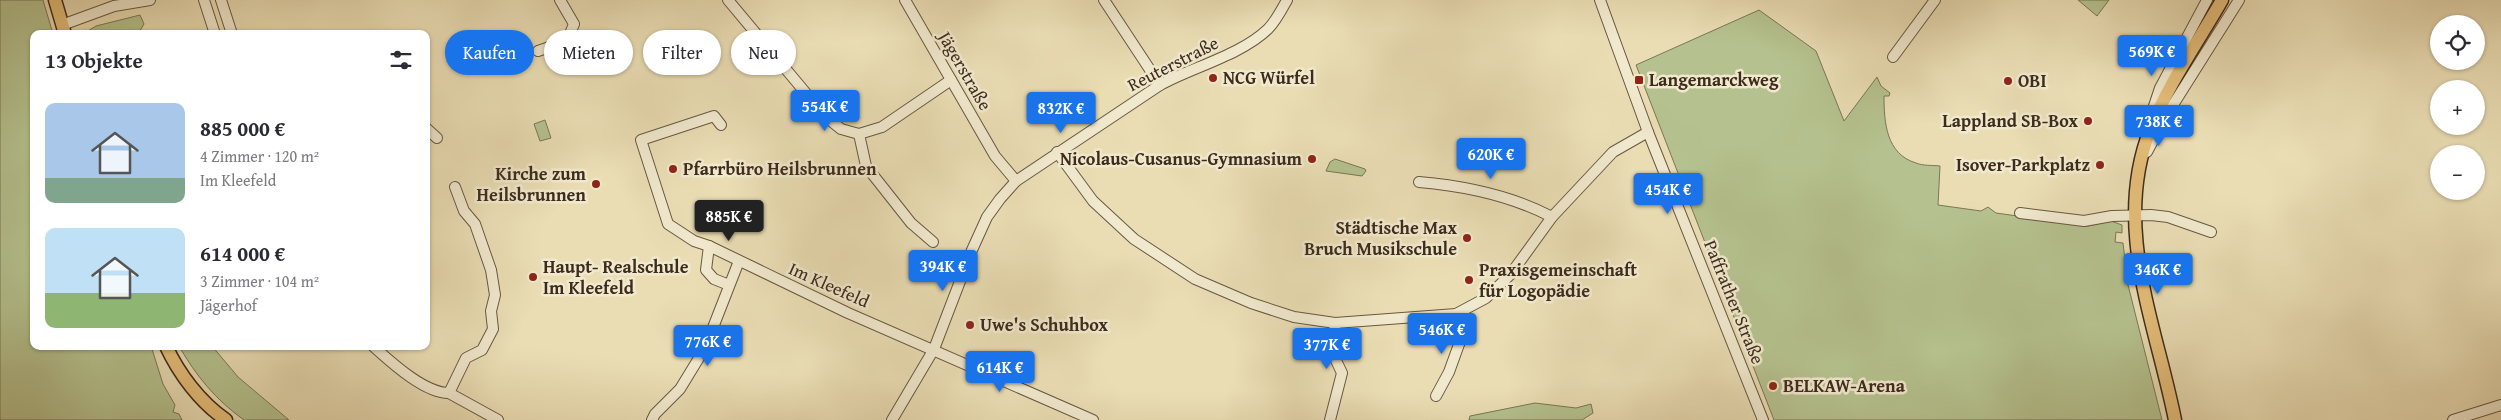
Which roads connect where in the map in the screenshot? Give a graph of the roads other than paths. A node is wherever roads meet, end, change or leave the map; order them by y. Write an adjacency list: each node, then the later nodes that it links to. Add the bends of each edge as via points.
1 (55, 0): 15 (main road)
2 (150, 0): 15 (street, via 114,6)
3 (204, 0): 16 (street)
4 (221, 0): 17 (street)
5 (560, 0): 18 (street, via 574,24 567,41)
6 (728, 0): 25 (street, via 825,116 842,129)
7 (905, 0): 20 (street, Jägerstraße)
8 (1104, 0): 21 (street)
9 (1287, 0): 21 (street, Reuterstraße, via 1270,28 1260,36)
10 (1600, 0): 24 (street, Paffrather Straße)
11 (1935, 0): 19 (street)
12 (2207, 0): 28 (street, via 2160,88 2150,114)
13 (2222, 0): 28 (main road, via 2156,116)
14 (2239, 0): 28 (street, via 2166,116)
15 (64, 29)
16 (214, 30)
17 (231, 30)
18 (538, 51)
19 (1893, 57)
20 (951, 80): 25 (street, via 882,127); 29 (street, Jägerstraße, via 995,156)
21 (1160, 85): 27 (street, Reuterstraße)
22 (721, 125): 37 (street, Im Kleefeld, via 714,116 641,140 668,224 694,241)
23 (430, 132): 26 (street)
24 (1648, 132): 34 (street, via 1613,152); 54 (street, Paffrather Straße)
25 (859, 134): 36 (street, via 866,166 911,223)
26 (437, 138)
27 (1057, 152): 29 (street, Reuterstraße); 41 (street, via 1093,201 1134,239 1195,279 1294,317)
28 (2138, 168): 33 (main road)
29 (1016, 181): 42 (street, Reuterstraße, via 987,217)
30 (1419, 182): 34 (street, via 1500,194)
31 (455, 188): 45 (street, via 464,211 475,224 496,295 491,311 493,330 482,350 466,358)
32 (2020, 213): 33 (street, via 2084,221)
33 (2135, 215): 35 (street, via 2168,217); 55 (main road, via 2142,283)
34 (1552, 217): 40 (street, via 1510,275 1486,298)
35 (2211, 232)
36 (933, 242)
37 (709, 246): 38 (street, Im Kleefeld); 39 (street, via 706,270 714,279)
38 (739, 261): 39 (street); 42 (street, Im Kleefeld, via 848,313)
39 (729, 285): 50 (street, via 705,348 680,389 654,414)
40 (1456, 314): 41 (street); 46 (street, via 1462,336)
41 (1335, 323): 53 (street, via 1333,354 1342,373)
42 (934, 349): 51 (street, Reuterstraße); 52 (street, Im Kleefeld)
43 (168, 350): 48 (main road, via 177,368 200,397)
44 (378, 350): 45 (street, via 425,386 440,393)
45 (449, 393): 49 (street)
46 (1436, 396)
47 (2501, 404): 56 (street)
48 (226, 420)
49 (498, 420)
50 (652, 420)
51 (892, 420)
52 (1093, 420)
53 (1330, 420)
54 (1763, 420)
55 (2175, 420)
56 (2453, 420)

